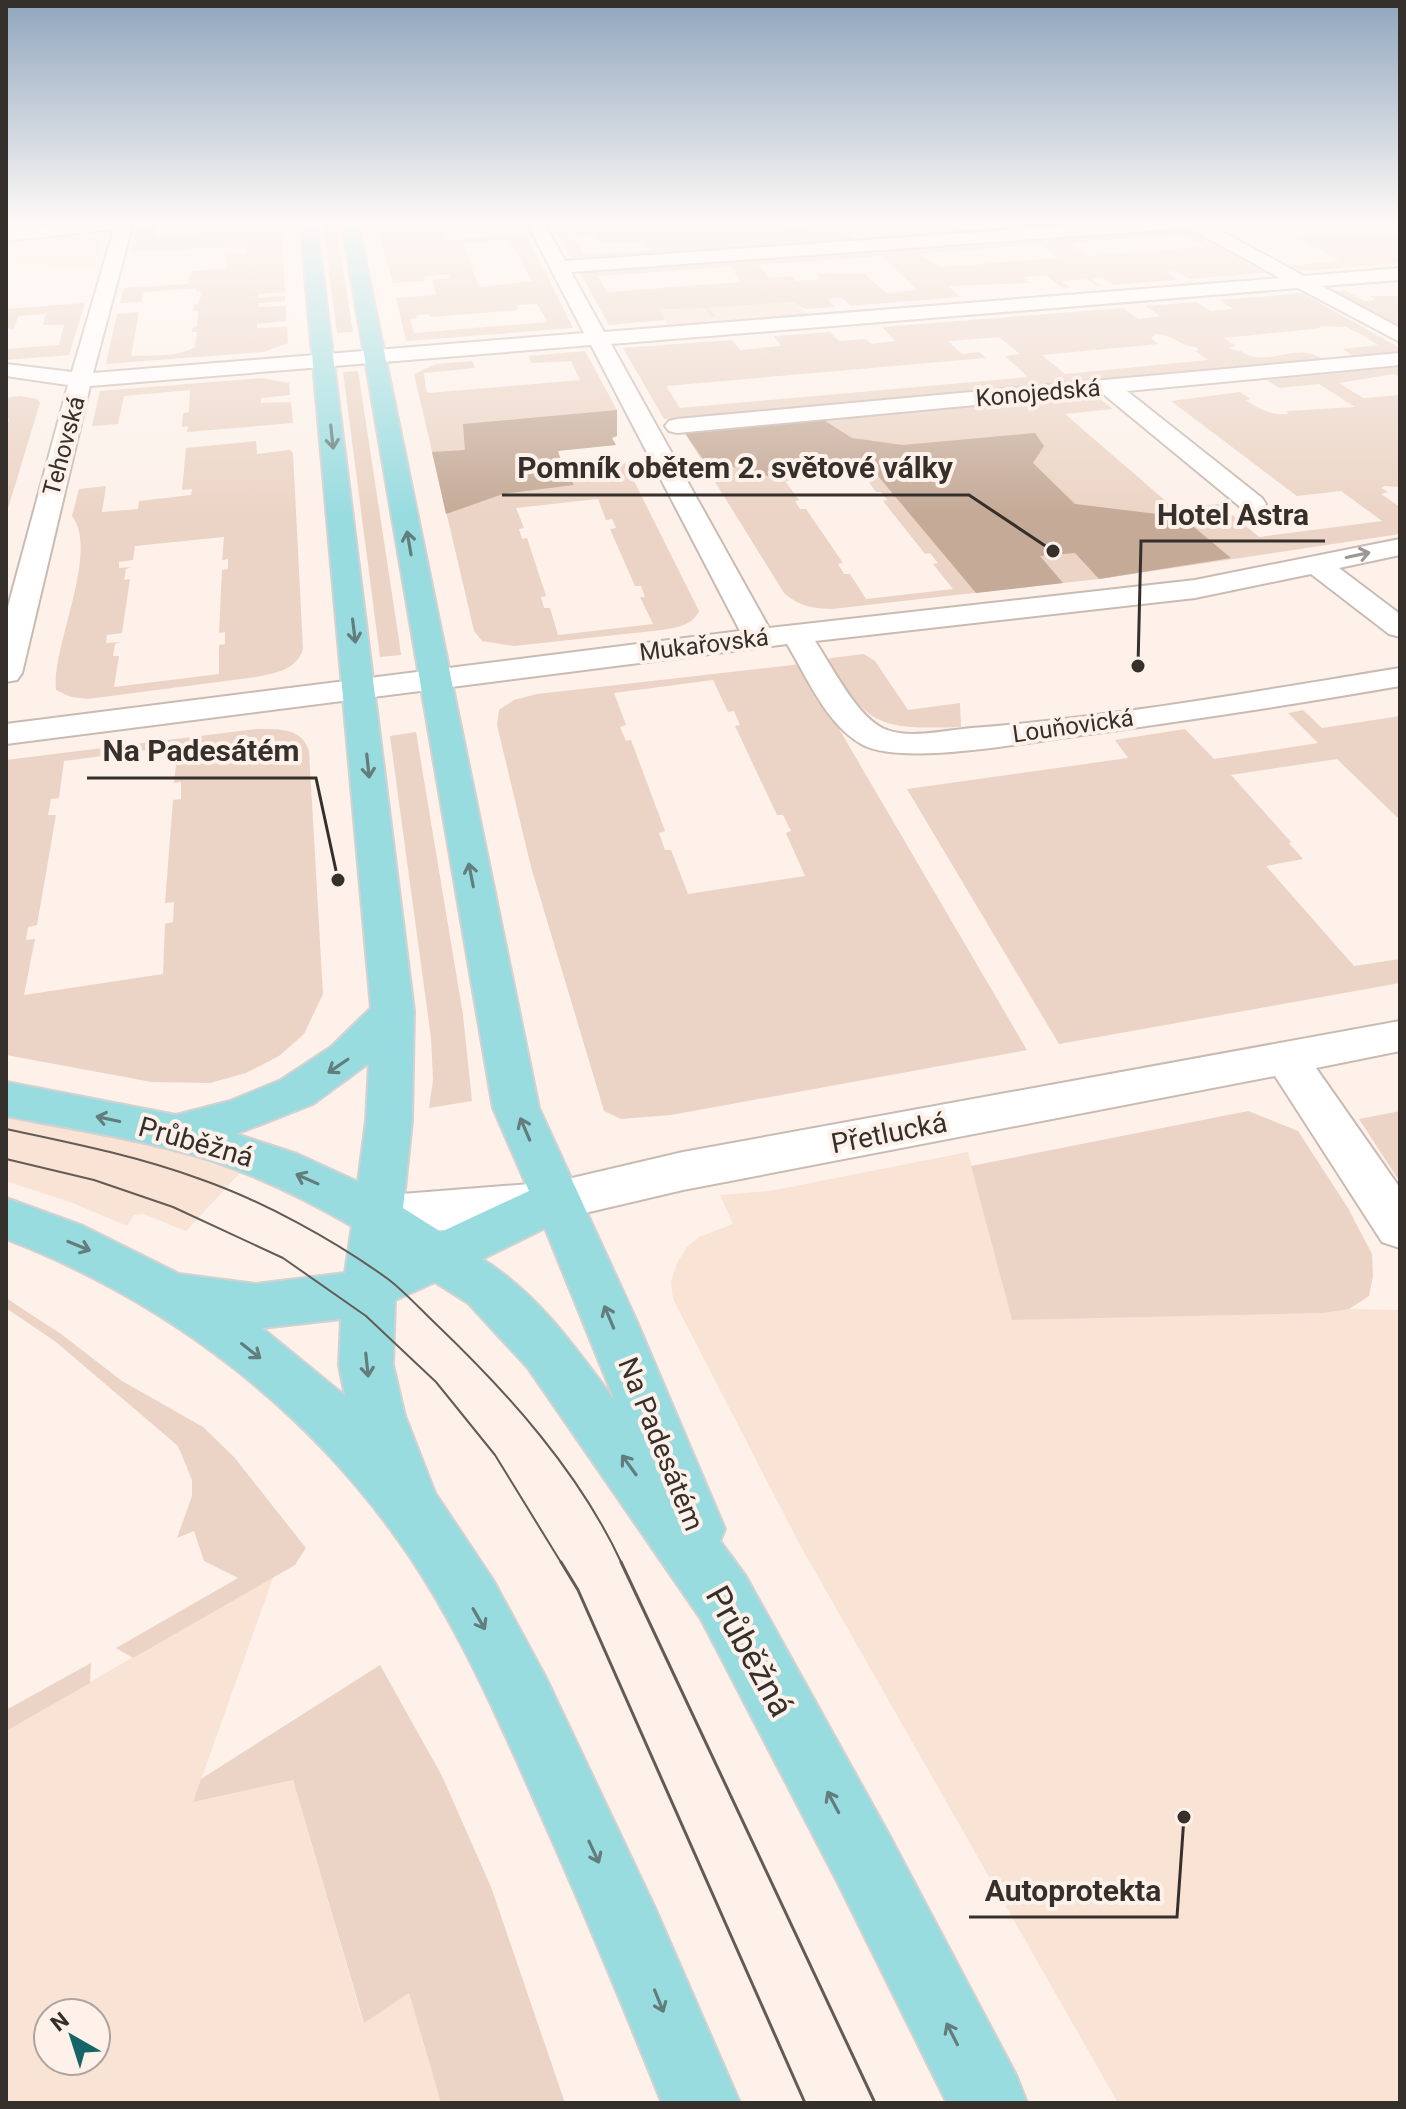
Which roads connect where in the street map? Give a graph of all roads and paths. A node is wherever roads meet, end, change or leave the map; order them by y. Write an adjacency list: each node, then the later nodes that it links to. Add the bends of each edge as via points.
1 (99, 317): 14 (street, Tehovská)
2 (319, 317): 11 (main road)
3 (368, 317): 9 (main road, Na Padesátém)
4 (587, 317): 8 (street)
5 (856, 317): 8 (street)
6 (1366, 317): 7 (street)
7 (1400, 336)
8 (597, 338): 9 (street); 23 (street)
9 (375, 356): 11 (street); 26 (main road, Na Padesátém, one-way to 9)
10 (1400, 359): 16 (street, Konojedská)
11 (324, 360): 14 (street); 27 (main road, one-way to 27)
12 (6, 370): 13 (street)
13 (33, 375): 14 (street); 15 (street)
14 (82, 380): 24 (street, Tehovská)
15 (6, 384)
16 (1107, 386): 17 (street, Konojedská); 18 (street)
17 (677, 426)
18 (1253, 504)
19 (1400, 547): 20 (street, Mukařovská, one-way to 19)
20 (1317, 565): 21 (street); 22 (street, Mukařovská, via 1195,589)
21 (1400, 628)
22 (796, 634): 23 (street, Mukařovská); 25 (street, Louňovická, via 852,720 878,739 908,743 1239,704)
23 (759, 638): 26 (street, Mukařovská)
24 (6, 673)
25 (1400, 677)
26 (434, 679): 27 (street, Mukařovská); 34 (main road, Na Padesátém, one-way to 26, via 516,1108)
27 (360, 689): 28 (street, Mukařovská); 29 (main road, one-way to 29)
28 (6, 734)
29 (393, 1011): 33 (main road, one-way to 33, via 346,1061 297,1092 249,1113); 35 (main road, via 389,1121)
30 (1400, 1036): 31 (street, Přetlucká)
31 (1286, 1058): 34 (street, Přetlucká, via 683,1171); 37 (street)
32 (6, 1099): 33 (main road, Průběžná, one-way to 32)
33 (175, 1132): 35 (main road, Průběžná, one-way to 33, via 280,1167)
34 (555, 1201): 35 (street, Přetlucká); 38 (main road); 42 (main road, Na Padesátém, one-way to 34, via 611,1322)
35 (376, 1216): 38 (main road, Průběžná); 39 (main road)
36 (6, 1218): 40 (main road, one-way to 40, via 101,1255)
37 (1400, 1228)
38 (436, 1255): 39 (main road); 42 (main road, Průběžná, one-way to 38, via 547,1351 486,1288)
39 (369, 1287): 40 (main road, via 340,1297 256,1306); 41 (main road, one-way to 41, via 366,1365 377,1416)
40 (165, 1289): 41 (main road, one-way to 41, via 275,1369 344,1433)
41 (412, 1511): 43 (main road, one-way to 43, via 510,1672 630,1929)
42 (723, 1597): 44 (main road, Průběžná, one-way to 42)
43 (701, 2103)
44 (988, 2103)

